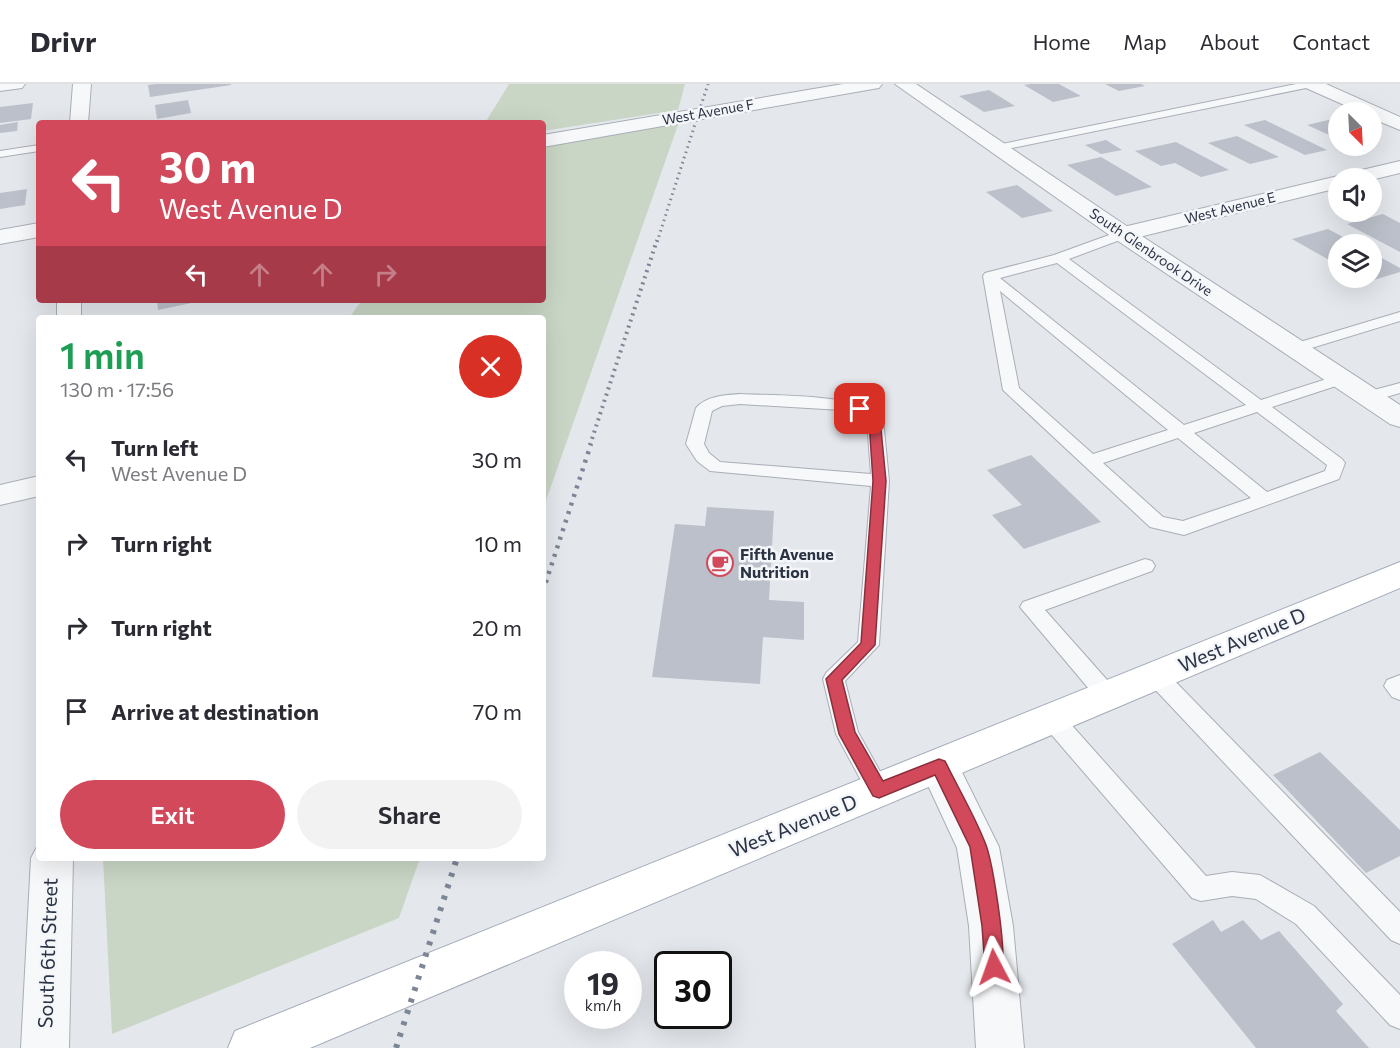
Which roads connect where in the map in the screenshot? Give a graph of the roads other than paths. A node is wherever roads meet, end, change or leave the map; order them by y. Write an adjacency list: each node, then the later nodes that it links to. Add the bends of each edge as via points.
1 (16, 84): 6 (street)
2 (82, 84): 7 (street)
3 (873, 84): 9 (street, West Avenue F)
4 (904, 84): 11 (street, South Glenbrook Drive)
5 (1312, 84): 8 (street); 11 (lane)
6 (0, 86)
7 (79, 120)
8 (1400, 124)
9 (546, 140)
10 (36, 148): 12 (lane)
11 (997, 148): 17 (street, South Glenbrook Drive)
12 (0, 154)
13 (1400, 167): 14 (street)
14 (1382, 171)
15 (1328, 184): 17 (street, West Avenue E)
16 (36, 231): 18 (street)
17 (1123, 234): 19 (lane); 22 (street, South Glenbrook Drive)
18 (0, 237)
19 (1059, 258): 20 (lane); 26 (lane)
20 (990, 276): 28 (lane); 29 (lane, via 1011,390)
21 (1400, 316): 22 (lane)
22 (1295, 348): 23 (street, South Glenbrook Drive)
23 (1342, 379): 25 (street, South Glenbrook Drive); 26 (lane)
24 (1400, 388): 25 (lane)
25 (1369, 397): 27 (street, South Glenbrook Drive)
26 (1258, 406): 28 (lane); 33 (lane, via 1336,463 1333,475)
27 (1400, 418)
28 (1181, 432): 29 (lane); 33 (lane)
29 (1090, 461): 33 (lane, via 1157,522 1184,528)
30 (880, 481): 30 (lane, via 875,419 860,409 740,399 719,401 704,408 695,444 716,467); 40 (lane, via 868,645 834,679 847,734)
31 (36, 487): 32 (street)
32 (0, 495)
33 (1264, 499)
34 (1145, 566): 37 (lane, via 1030,607)
35 (1400, 574): 36 (main road, West Avenue D)
36 (1156, 676): 37 (main road, West Avenue D); 42 (lane)
37 (1108, 696): 38 (main road, West Avenue D)
38 (1053, 719): 39 (main road, West Avenue D); 43 (lane, via 1201,889 1232,884 1260,887 1305,915)
39 (939, 766): 40 (main road, West Avenue D); 46 (street, via 978,847 991,926)
40 (879, 790): 45 (main road, West Avenue D)
41 (52, 861): 44 (street, South 6th Street)
42 (1400, 931)
43 (1400, 1015)
44 (45, 1048)
45 (252, 1048)
46 (1000, 1048)

